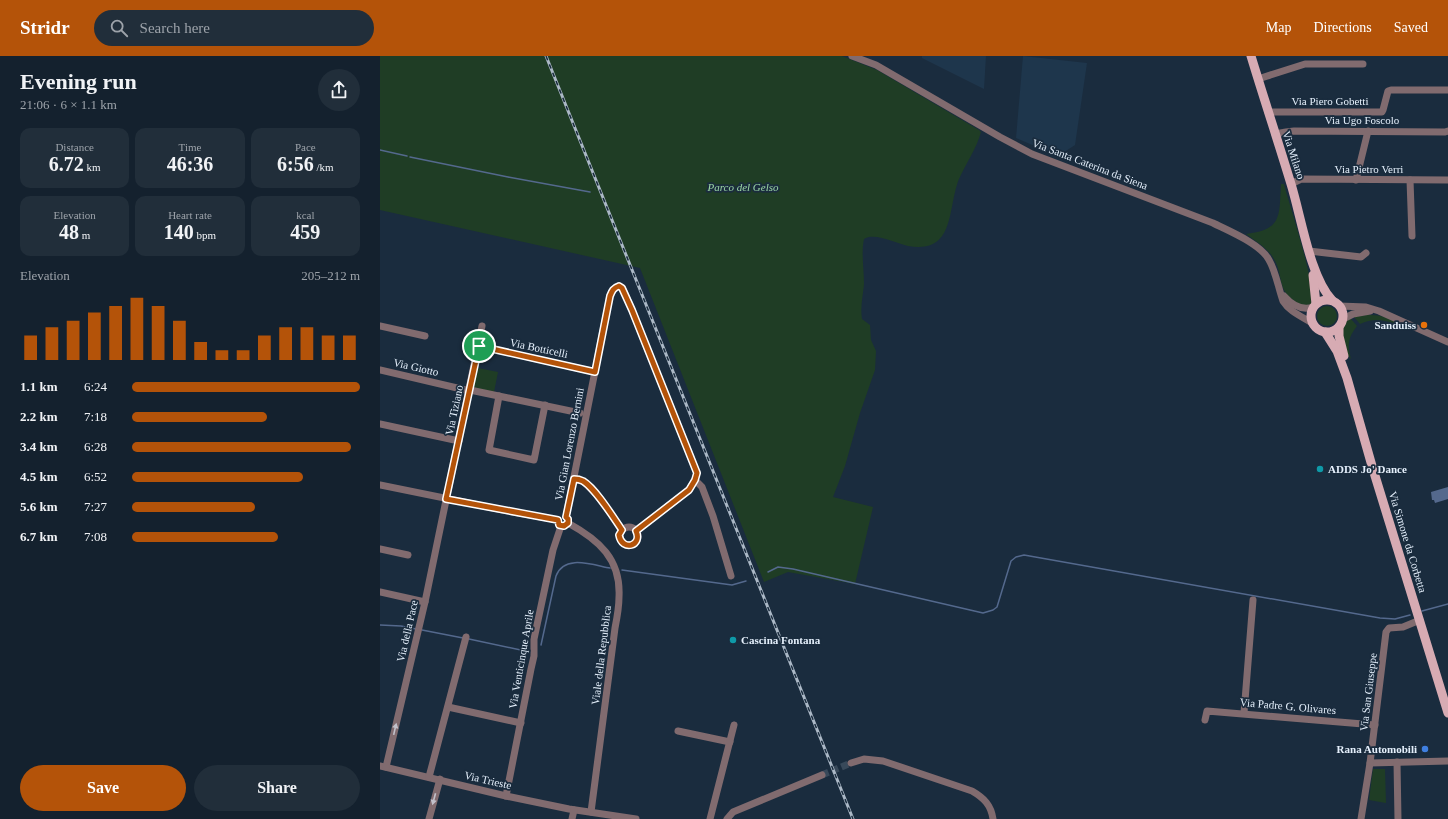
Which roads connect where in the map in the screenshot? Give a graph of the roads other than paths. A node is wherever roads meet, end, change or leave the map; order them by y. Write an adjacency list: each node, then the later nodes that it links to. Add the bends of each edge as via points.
1 (852, 56): 3 (street, Via Santa Caterina da Siena)
2 (1251, 56): 5 (main road, Via Milano)
3 (868, 59): 19 (street, Via Santa Caterina da Siena, via 876,66 1032,154 1239,235 1269,258)
4 (1362, 64): 5 (street, via 1305,64)
5 (1258, 79): 7 (main road, Via Milano)
6 (1448, 90): 7 (street, Via Piero Gobetti, via 1391,90 1388,91 1383,110 1378,112)
7 (1268, 112): 10 (main road, Via Milano)
8 (1448, 130): 9 (street, Via Ugo Foscolo)
9 (1368, 131): 10 (street, Via Ugo Foscolo); 11 (street)
10 (1275, 134): 14 (main road, Via Milano)
11 (1356, 180): 12 (street, Via Pietro Verri); 14 (street, Via Pietro Verri, via 1301,179)
12 (1410, 180): 13 (street, Via Pietro Verri); 15 (street)
13 (1448, 180)
14 (1291, 184): 16 (main road, Via Milano)
15 (1412, 236)
16 (1309, 252): 17 (street, via 1361,257); 18 (main road, Via Milano)
17 (1366, 253)
18 (1312, 261): 20 (main road, via 1325,293); 21 (main road)
19 (1280, 292): 21 (street, Via Santa Caterina da Siena, via 1296,306 1305,309); 23 (street, Via Santa Caterina da Siena, via 1287,307)
20 (1336, 303): 21 (main road, via 1323,300); 22 (street); 24 (main road, via 1342,311)
21 (1315, 306): 23 (main road, via 1311,314)
22 (1376, 311): 24 (street, via 1353,314); 29 (street)
23 (1312, 323): 27 (main road)
24 (1341, 323): 27 (main road, via 1332,331); 33 (main road, Via Simone da Corbetta, via 1339,336)
25 (380, 326): 28 (street)
26 (482, 326): 30 (street, Via Tiziano)
27 (1325, 332): 33 (main road, Via Simone da Corbetta, via 1337,351)
28 (425, 336)
29 (1448, 342)
30 (479, 346): 32 (street, Via Botticelli); 34 (street, Via Tiziano)
31 (380, 370): 34 (street, Via Giotto)
32 (595, 372): 40 (street, Via Gian Lorenzo Bernini); 41 (street, Via Gian Lorenzo Bernini, via 610,296 612,290 619,286 632,310 694,465 697,473)
33 (1347, 378): 54 (main road, Via Simone da Corbetta)
34 (470, 390): 35 (street, Via Giotto); 39 (street, Via Tiziano)
35 (500, 396): 36 (street, Via Giotto); 36 (street, via 489,450 534,460)
36 (544, 405): 37 (street, Via Giotto)
37 (580, 413)
38 (380, 424): 39 (street)
39 (458, 441): 43 (street, Via Tiziano)
40 (574, 479): 44 (street, Via Gian Lorenzo Bernini); 46 (street, via 584,482 596,494)
41 (695, 480): 47 (street, via 689,490); 50 (street, via 702,487 713,516)
42 (380, 486): 43 (street)
43 (446, 499): 45 (street); 53 (street, Via della Pace)
44 (567, 520): 45 (street, via 566,526); 75 (street, Viale della Repubblica, via 591,536 605,550 610,557 619,586)
45 (559, 523): 60 (street, Via Venticinque Aprile, via 536,631 534,656)
46 (622, 530): 47 (street, via 630,527); 47 (street, via 619,535 621,542 630,546 637,540)
47 (636, 531)
48 (380, 549): 49 (street)
49 (408, 555)
50 (731, 576)
51 (380, 592): 53 (street)
52 (1253, 600): 57 (street)
53 (425, 602): 69 (street, Via della Pace, one-way to 53)
54 (1420, 620): 58 (main road, Via Simone da Corbetta); 61 (street, Via San Giuseppe, via 1387,630)
55 (466, 639): 56 (street)
56 (448, 707): 60 (street); 71 (street)
57 (1244, 713): 59 (street, Via Padre G. Olivares, via 1207,711); 61 (street, Via Padre G. Olivares)
58 (1448, 713)
59 (1205, 720)
60 (521, 723): 73 (street, Via Venticinque Aprile)
61 (1375, 725): 68 (street, Via San Giuseppe)
62 (734, 726): 64 (street)
63 (678, 731): 64 (street)
64 (730, 742): 79 (street)
65 (1448, 761): 66 (street)
66 (1397, 762): 68 (street); 83 (street)
67 (851, 763): 81 (street, via 864,759 883,761 972,791 987,803 992,810)
68 (1370, 763): 82 (street, Via San Giuseppe)
69 (383, 766): 71 (street, Via Trieste)
70 (822, 775): 80 (street, via 733,812)
71 (429, 777): 72 (street, Via Trieste)
72 (440, 780): 73 (street, Via Trieste); 76 (street, one-way to 76)
73 (506, 796): 74 (street, Via Trieste)
74 (574, 810): 75 (street, Via Trieste); 77 (street)
75 (591, 812): 78 (street, Via Trieste)
76 (429, 819)
77 (572, 819)
78 (636, 819)
79 (710, 819)
80 (727, 819)
81 (993, 819)
82 (1361, 819)
83 (1398, 819)

